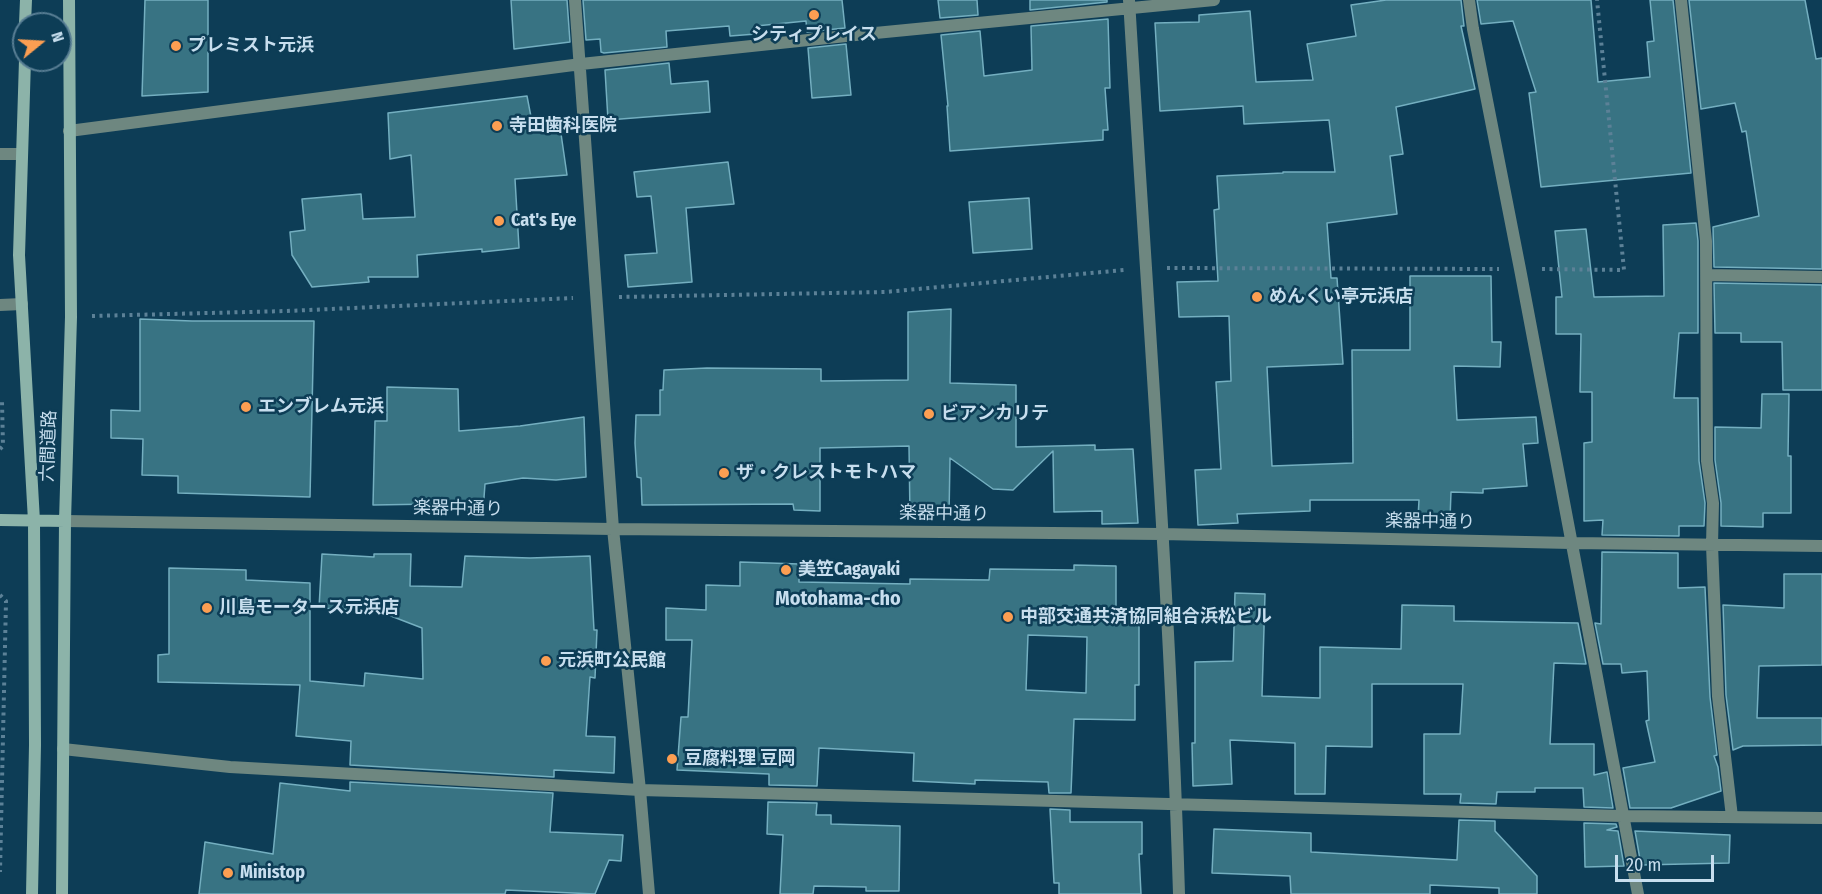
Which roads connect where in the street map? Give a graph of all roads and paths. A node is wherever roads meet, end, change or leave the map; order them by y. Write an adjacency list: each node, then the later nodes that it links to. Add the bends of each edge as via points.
1 (69, 0): 10 (street, 六間道路)
2 (576, 0): 8 (street)
3 (1214, 0): 7 (street)
4 (1469, 0): 14 (street)
5 (1597, 0): 14 (path, via 1624,270)
6 (1681, 0): 15 (street)
7 (1129, 4): 8 (street); 13 (street)
8 (580, 64): 10 (street); 17 (street)
9 (25, 72): 12 (street, 六間道路)
10 (69, 132): 20 (street, 六間道路)
11 (0, 154): 12 (street)
12 (22, 154): 18 (street, 六間道路)
13 (1146, 268): 14 (path); 17 (path, via 885,292); 25 (street)
14 (1520, 269): 26 (street)
15 (1707, 275): 16 (street); 27 (street, via 1707,461 1713,503)
16 (1822, 277)
17 (596, 297): 20 (path); 24 (street)
18 (22, 304): 19 (street); 22 (street, 六間道路)
19 (0, 305)
20 (71, 317): 23 (street, 六間道路)
21 (0, 520): 22 (street)
22 (34, 521): 23 (street); 37 (street, 六間道路)
23 (65, 521): 24 (street, 楽器中通り); 30 (street, 六間道路)
24 (613, 529): 25 (street, 楽器中通り); 31 (street)
25 (1162, 534): 26 (street, 楽器中通り); 32 (street)
26 (1571, 543): 27 (street, 楽器中通り); 33 (street)
27 (1712, 545): 28 (street, 楽器中通り); 34 (street, via 1718,696)
28 (1822, 546)
29 (0, 595): 36 (path, via 6,601)
30 (63, 749): 31 (street, via 230,767); 38 (street, 六間道路)
31 (640, 789): 32 (street); 39 (street)
32 (1176, 804): 33 (street); 40 (street)
33 (1622, 816): 34 (street); 41 (street)
34 (1732, 817): 35 (street)
35 (1822, 818)
36 (0, 872)
37 (32, 894)
38 (63, 894)
39 (649, 894)
40 (1179, 894)
41 (1638, 894)

